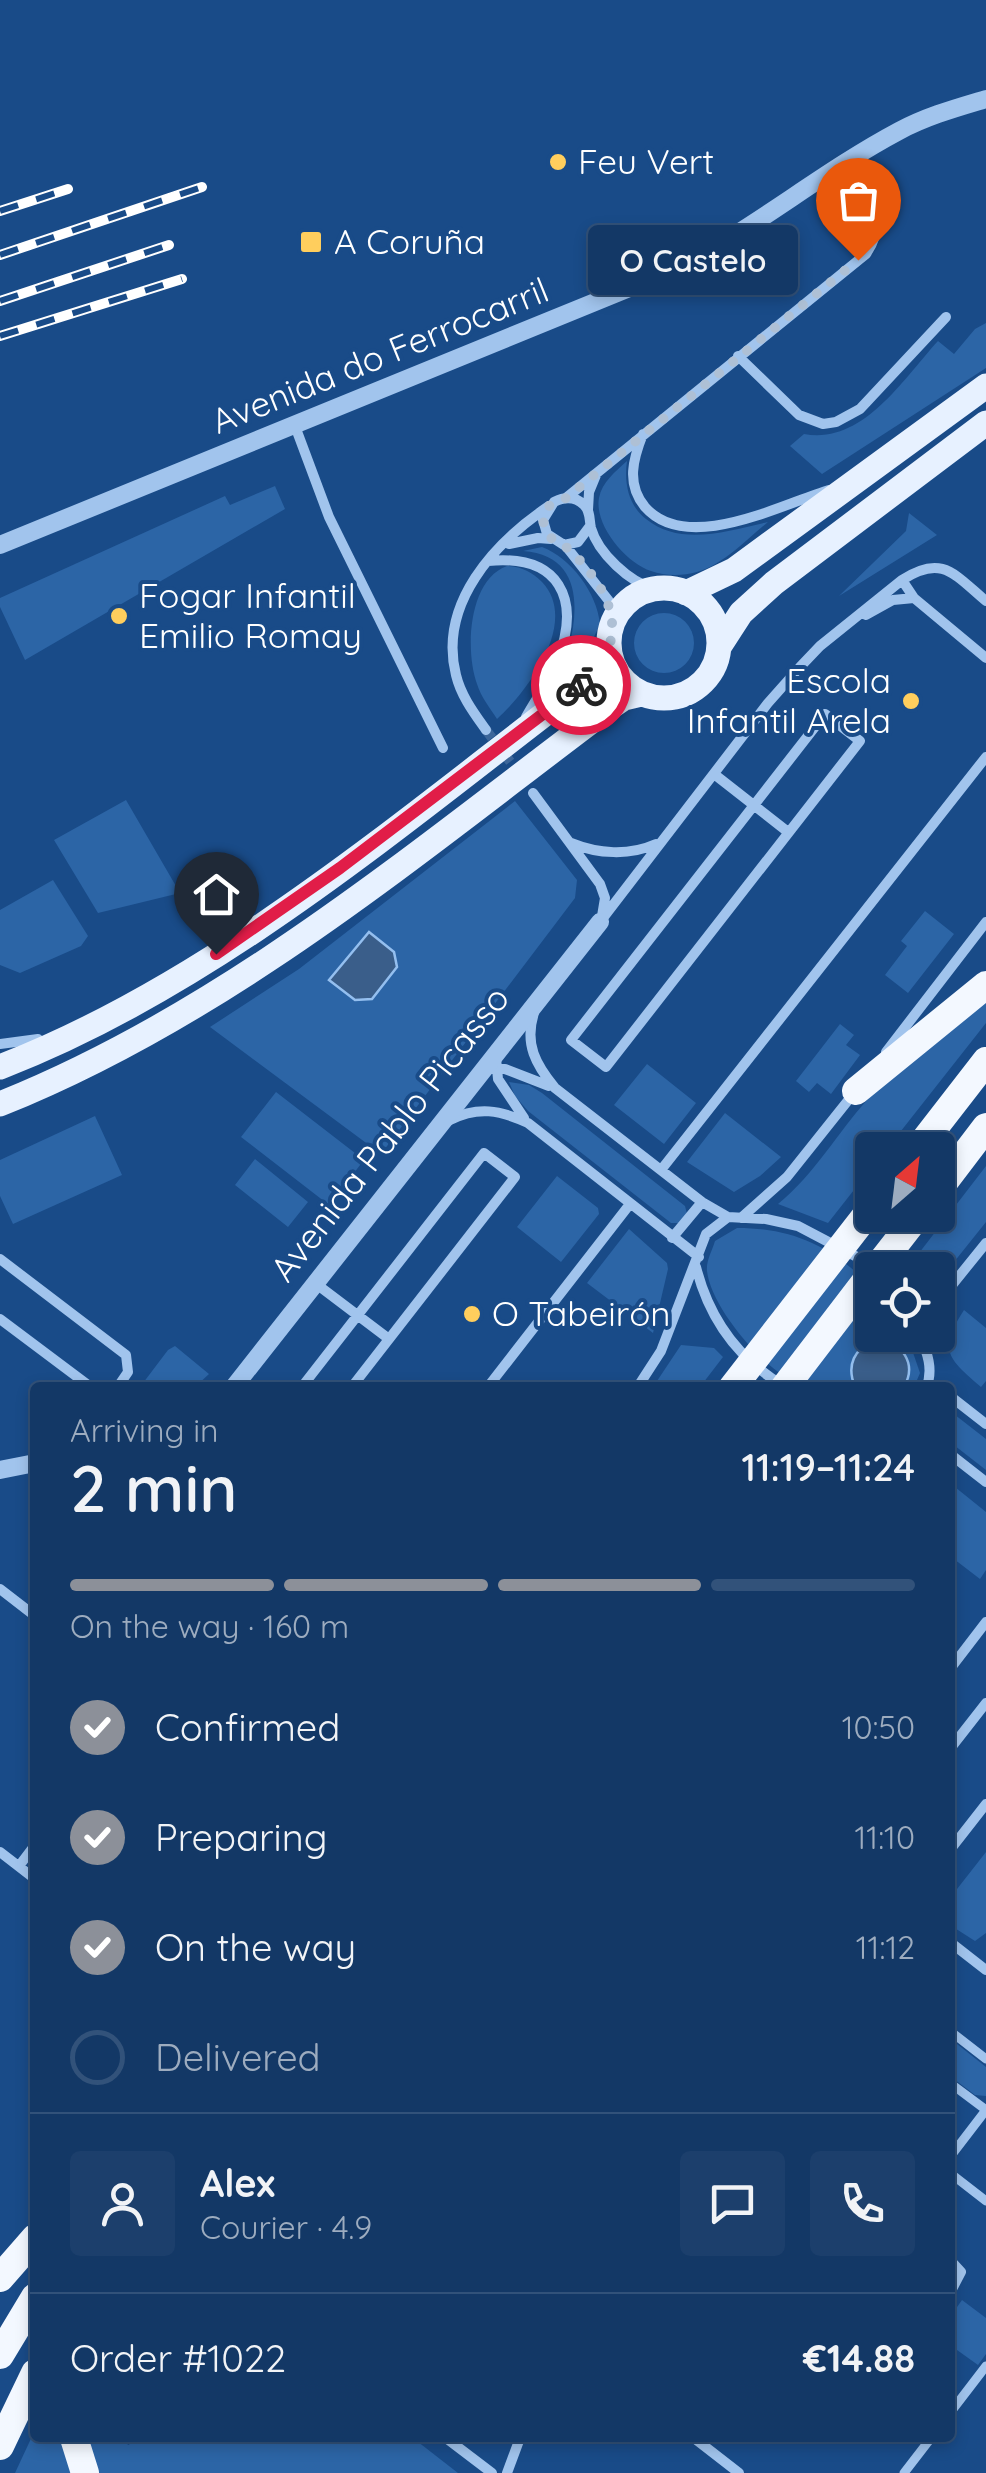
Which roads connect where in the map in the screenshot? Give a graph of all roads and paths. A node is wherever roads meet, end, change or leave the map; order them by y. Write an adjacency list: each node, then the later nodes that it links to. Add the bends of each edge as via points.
1 (986, 98): 2 (street, Avenida do Ferrocarril, via 930,116)
2 (858, 155): 4 (street, via 880,219 872,245); 7 (street, Avenida do Ferrocarril, via 676,269)
3 (946, 316): 4 (street, via 860,409 836,422 799,415)
4 (738, 356): 8 (street)
5 (986, 386): 10 (main road)
6 (986, 423): 27 (main road, via 765,591 740,613)
7 (295, 426): 17 (street, Avenida do Ferrocarril); 33 (street, via 329,517)
8 (644, 434): 9 (street); 10 (street, via 634,486 652,513 671,524 765,516)
9 (606, 462): 11 (street); 13 (street, via 591,484)
10 (849, 484): 22 (main road, via 734,570)
11 (566, 498): 12 (street); 13 (street)
12 (549, 506): 15 (street, via 543,520); 18 (street)
13 (588, 510): 14 (street)
14 (590, 526): 16 (street, via 578,542); 21 (street, via 619,569)
15 (552, 539): 16 (street); 18 (street, via 516,541)
16 (564, 544): 25 (street, via 609,602)
17 (0, 545)
18 (500, 550): 19 (street)
19 (487, 561): 31 (street, via 464,594 453,638 462,693); 32 (street, via 517,559 545,568 563,594 558,659)
20 (902, 580): 23 (street); 24 (street, via 933,565); 26 (street, Avenida Pablo Picasso)
21 (654, 589): 22 (main road); 25 (main road, via 637,595)
22 (686, 593): 27 (main road, via 711,614)
23 (914, 598): 26 (street, via 894,600); 29 (street)
24 (986, 600)
25 (613, 621): 28 (main road)
26 (844, 628): 35 (street, Avenida Pablo Picasso, via 800,667)
27 (720, 646): 30 (main road, via 699,686 671,698)
28 (609, 650): 30 (main road, via 615,668); 32 (main road, via 588,679)
29 (986, 658)
30 (641, 694): 54 (main road, via 604,711 234,983 98,1061)
31 (486, 730)
32 (516, 736): 47 (main road, via 232,943)
33 (443, 748)
34 (986, 757): 60 (street)
35 (714, 774): 37 (street); 39 (street, Avenida Pablo Picasso)
36 (533, 793): 40 (street)
37 (754, 806): 38 (street); 38 (street, via 825,714 860,741); 38 (street, via 572,1040 606,1067)
38 (788, 832)
39 (663, 840): 40 (street, via 620,852); 41 (street, Avenida Pablo Picasso)
40 (570, 842): 42 (street)
41 (623, 891): 42 (street); 43 (street, Avenida Pablo Picasso)
42 (605, 898): 43 (street, Avenida Pablo Picasso)
43 (600, 922): 46 (street, Avenida Pablo Picasso)
44 (986, 922): 53 (street)
45 (986, 985): 53 (highway)
46 (547, 988): 50 (street, Avenida Pablo Picasso); 52 (street, via 532,1018 530,1041 537,1067)
47 (88, 1028): 48 (street); 51 (main road)
48 (0, 1044)
49 (986, 1061): 57 (highway)
50 (491, 1063): 52 (street); 55 (street); 58 (street, Avenida Pablo Picasso)
51 (0, 1067)
52 (555, 1088): 60 (street)
53 (856, 1091): 64 (street, via 788,1177)
54 (0, 1104)
55 (528, 1124): 58 (street, via 494,1111 468,1111); 62 (street)
56 (986, 1127): 59 (highway)
57 (931, 1132)
58 (426, 1140): 74 (street, Avenida Pablo Picasso)
59 (955, 1168)
60 (661, 1170): 61 (street)
61 (702, 1202): 63 (street); 67 (street)
62 (630, 1204): 67 (street); 87 (street)
63 (728, 1217): 64 (street); 72 (street, via 706,1234)
64 (741, 1218): 70 (street, via 798,1226)
65 (855, 1229): 89 (highway, bridge)
66 (905, 1232): 69 (highway)
67 (672, 1238): 72 (street)
68 (986, 1242): 73 (street)
69 (889, 1252)
70 (855, 1256)
71 (0, 1259): 83 (street, via 126,1354 128,1372)
72 (697, 1262): 88 (street, via 662,1351); 90 (street, via 704,1298 722,1332)
73 (955, 1281)
74 (314, 1283): 76 (street); 84 (street, Avenida Pablo Picasso)
75 (855, 1296): 91 (highway, bridge)
76 (357, 1315): 78 (street); 78 (street, via 484,1153 515,1177); 85 (street)
77 (0, 1319): 82 (street)
78 (389, 1339): 86 (street)
79 (926, 1352): 81 (street)
80 (928, 1352): 81 (street)
81 (928, 1356): 92 (street)
82 (84, 1382)
83 (121, 1382)
84 (238, 1382)
85 (306, 1382)
86 (356, 1382)
87 (493, 1382)
88 (640, 1382)
89 (737, 1382)
90 (776, 1382)
91 (790, 1382)
92 (932, 1382)
93 (955, 1400): 94 (street)
94 (985, 1422)
95 (955, 1458): 98 (street)
96 (30, 1465): 97 (street)
97 (0, 1470)
98 (986, 1482)
99 (0, 1589): 100 (street)
100 (30, 1612)
101 (986, 1622): 102 (street)
102 (955, 1662)
103 (986, 1703): 104 (street)
104 (955, 1743)
105 (986, 1804): 106 (street)
106 (955, 1844)
107 (0, 1852): 109 (street)
108 (30, 1852): 109 (street)
109 (19, 1866): 110 (street)
110 (30, 1875)
111 (955, 1946): 113 (street)
112 (986, 1952): 113 (street)
113 (982, 1966)
114 (955, 2035): 115 (street)
115 (986, 2059)
116 (955, 2087): 117 (street, via 986,2110)
117 (955, 2150)
118 (955, 2178): 119 (street)
119 (986, 2201)
120 (30, 2244): 121 (highway)
121 (0, 2278)
122 (30, 2305): 123 (highway)
123 (0, 2356)
124 (986, 2366): 126 (street)
125 (30, 2383): 132 (highway)
126 (955, 2406)
127 (75, 2442): 133 (highway)
128 (451, 2442): 134 (street)
129 (519, 2442): 135 (street)
130 (699, 2442): 136 (street)
131 (928, 2442): 137 (street)
132 (0, 2446)
133 (85, 2473)
134 (492, 2473)
135 (507, 2473)
136 (740, 2473)
137 (904, 2473)

